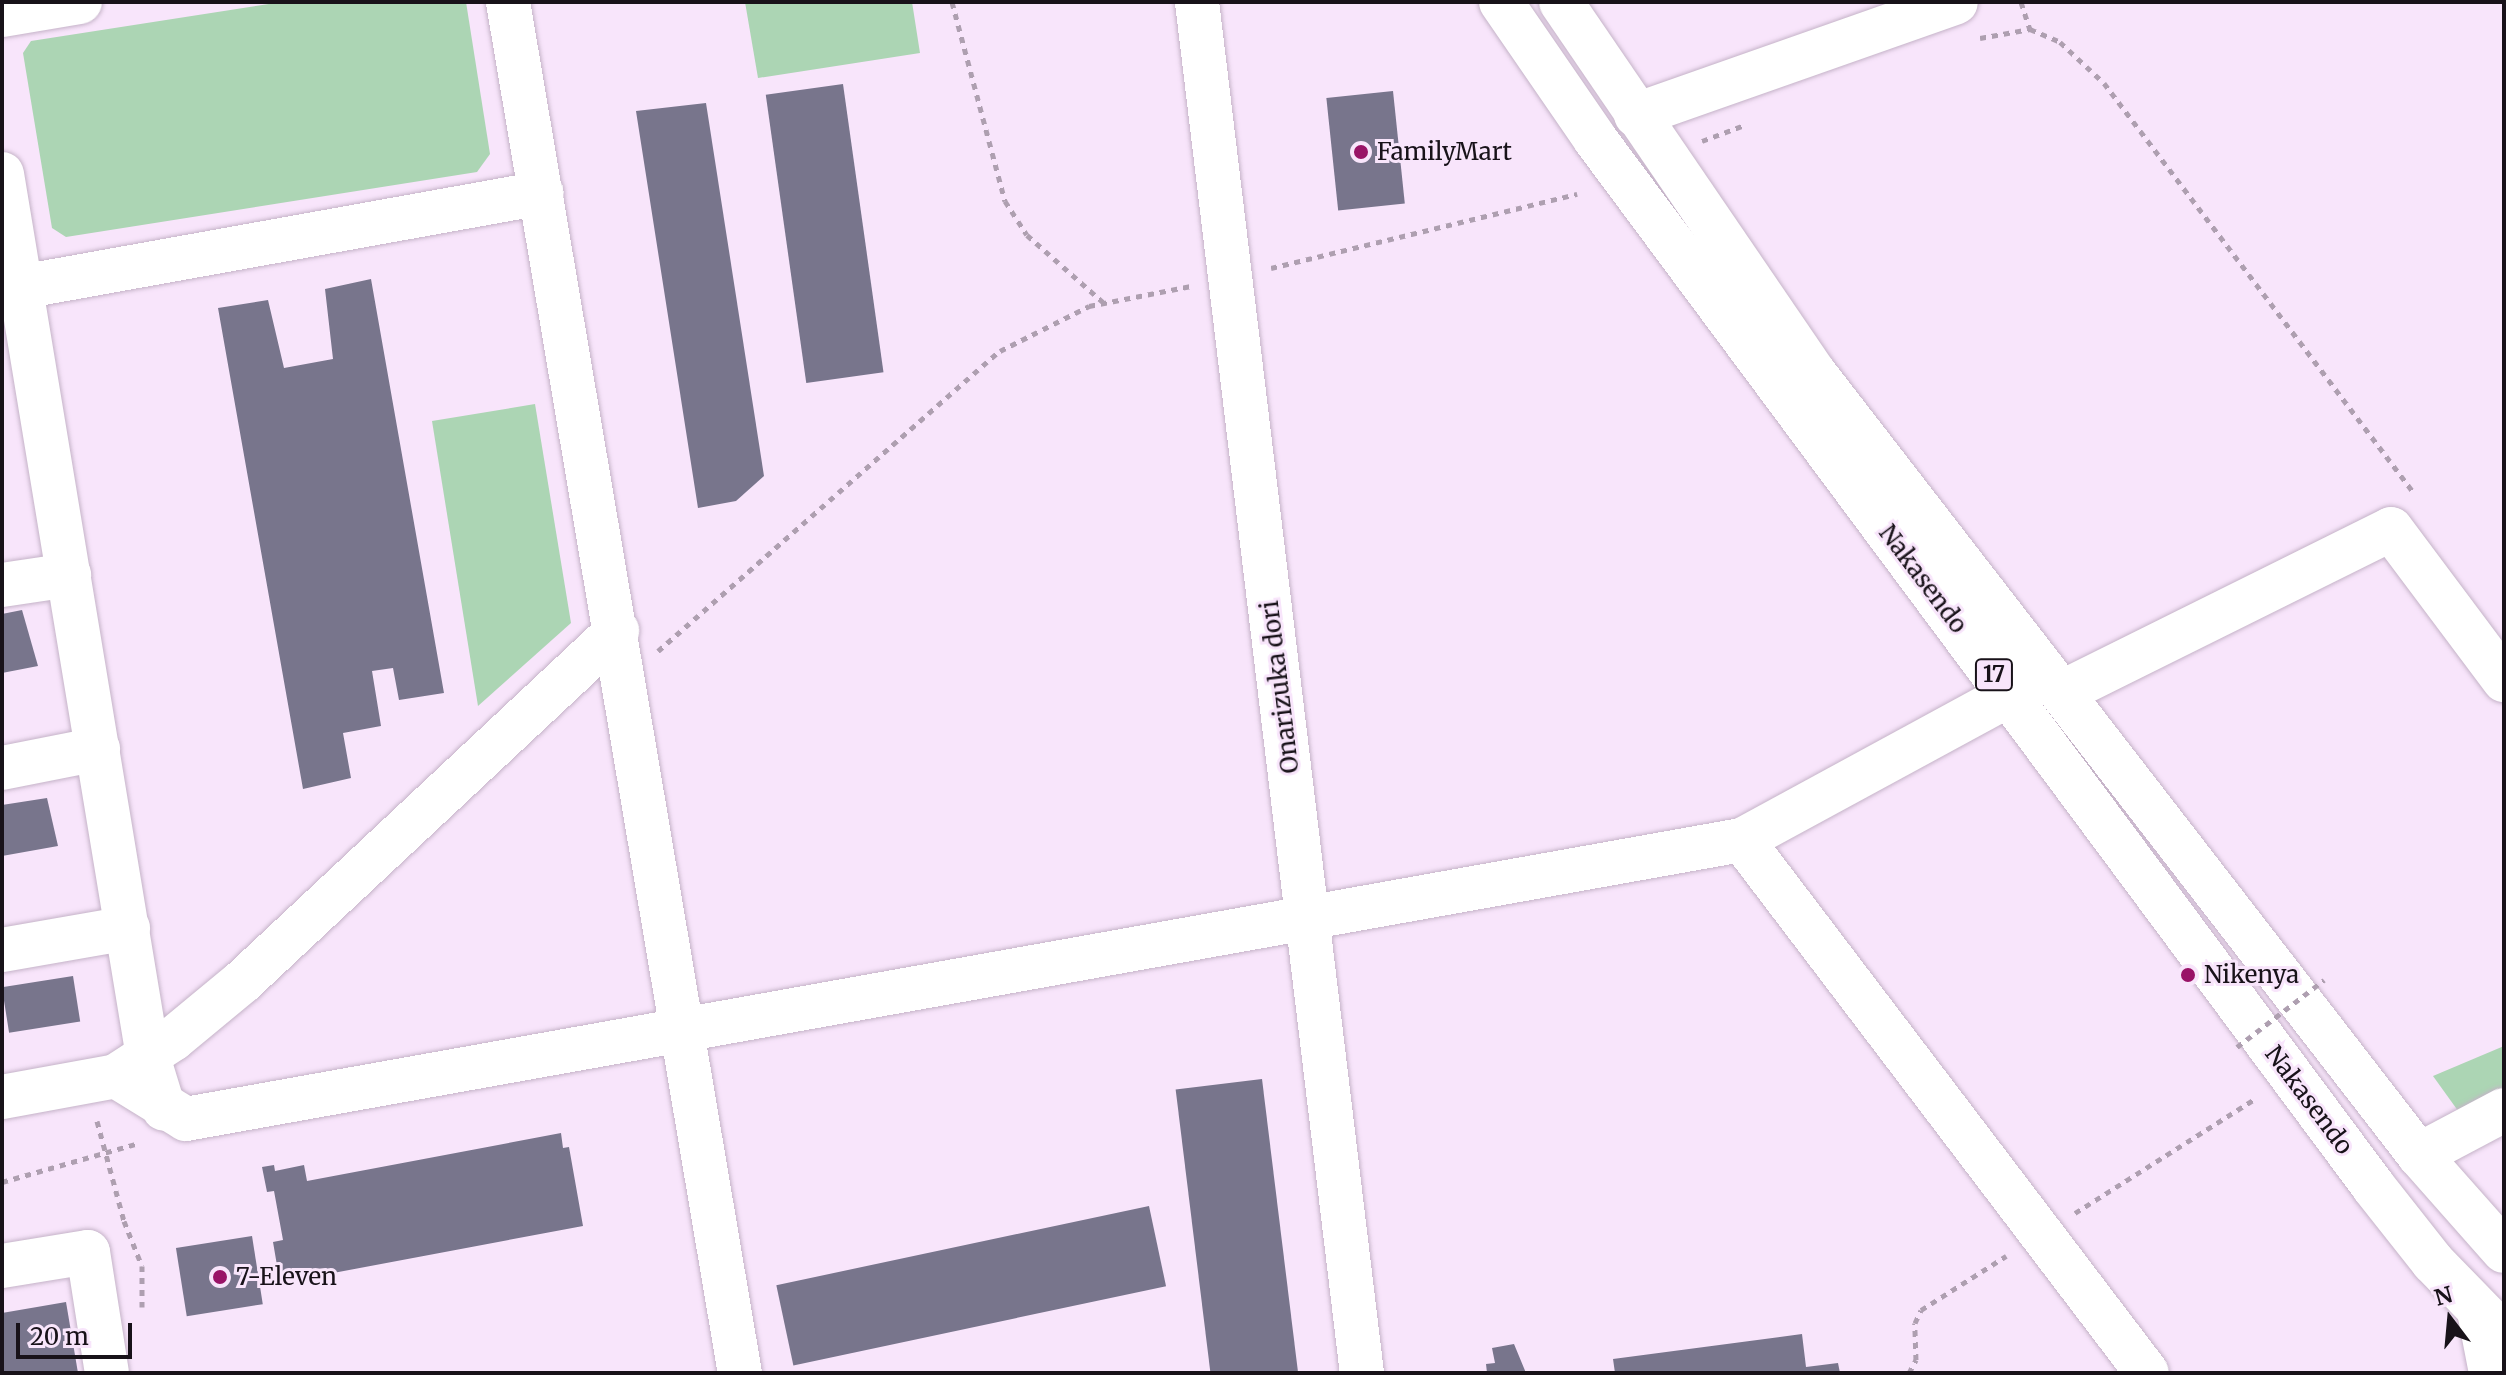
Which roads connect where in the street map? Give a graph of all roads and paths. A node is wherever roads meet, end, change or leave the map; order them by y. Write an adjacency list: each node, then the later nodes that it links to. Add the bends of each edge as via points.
1 (80, 2): 8 (main road)
2 (508, 2): 15 (main road)
3 (952, 2): 19 (path, via 1005,201 1027,235)
4 (1197, 2): 17 (main road, Onarizuka dori)
5 (1501, 2): 27 (main road, Nakasendo / 17, via 1595,139)
6 (1561, 2): 11 (main road, Nakasendo / 17)
7 (2021, 2): 10 (path)
8 (2, 15)
9 (1962, 22): 10 (path, via 1998,31); 11 (main road)
10 (2030, 29): 21 (path, via 2060,42 2104,83)
11 (1636, 115): 26 (main road, Nakasendo / 17, via 1815,374)
12 (1744, 125): 13 (path)
13 (1700, 142)
14 (2, 174): 18 (main road)
15 (542, 193): 18 (main road); 24 (main road)
16 (1577, 194): 17 (path)
17 (1230, 277): 19 (path); 31 (main road, Onarizuka dori)
18 (21, 287): 20 (main road)
19 (1104, 303): 24 (path, via 1000,351)
20 (17, 356): 22 (main road)
21 (2424, 507)
22 (69, 575): 23 (main road); 28 (main road)
23 (2, 585)
24 (632, 646): 35 (main road); 37 (main road, via 242,982)
25 (2504, 680): 26 (main road, via 2391,529)
26 (2063, 692): 42 (main road, Nakasendo / 17)
27 (2009, 695): 30 (main road); 47 (main road, Nakasendo / 17, via 2373,1186)
28 (98, 749): 29 (main road); 32 (main road)
29 (2, 768)
30 (1742, 840): 31 (main road); 51 (main road)
31 (1308, 920): 35 (main road); 50 (main road, Onarizuka dori)
32 (128, 928): 33 (main road); 37 (main road)
33 (2, 950)
34 (2324, 980): 36 (path, bridge)
35 (682, 1031): 40 (main road); 49 (main road)
36 (2237, 1047)
37 (117, 1072): 38 (main road); 40 (main road); 41 (path)
38 (2, 1097)
39 (2504, 1110): 42 (main road)
40 (154, 1125): 41 (path)
41 (108, 1153): 43 (path); 46 (path, via 124,1221 142,1266)
42 (2419, 1155): 44 (main road, Nakasendo / 17)
43 (2, 1182)
44 (2504, 1251)
45 (2, 1266): 48 (main road, via 88,1252)
46 (142, 1320)
47 (2492, 1323): 52 (main road)
48 (107, 1373)
49 (740, 1373)
50 (1362, 1373)
51 (2147, 1373)
52 (2491, 1373)

